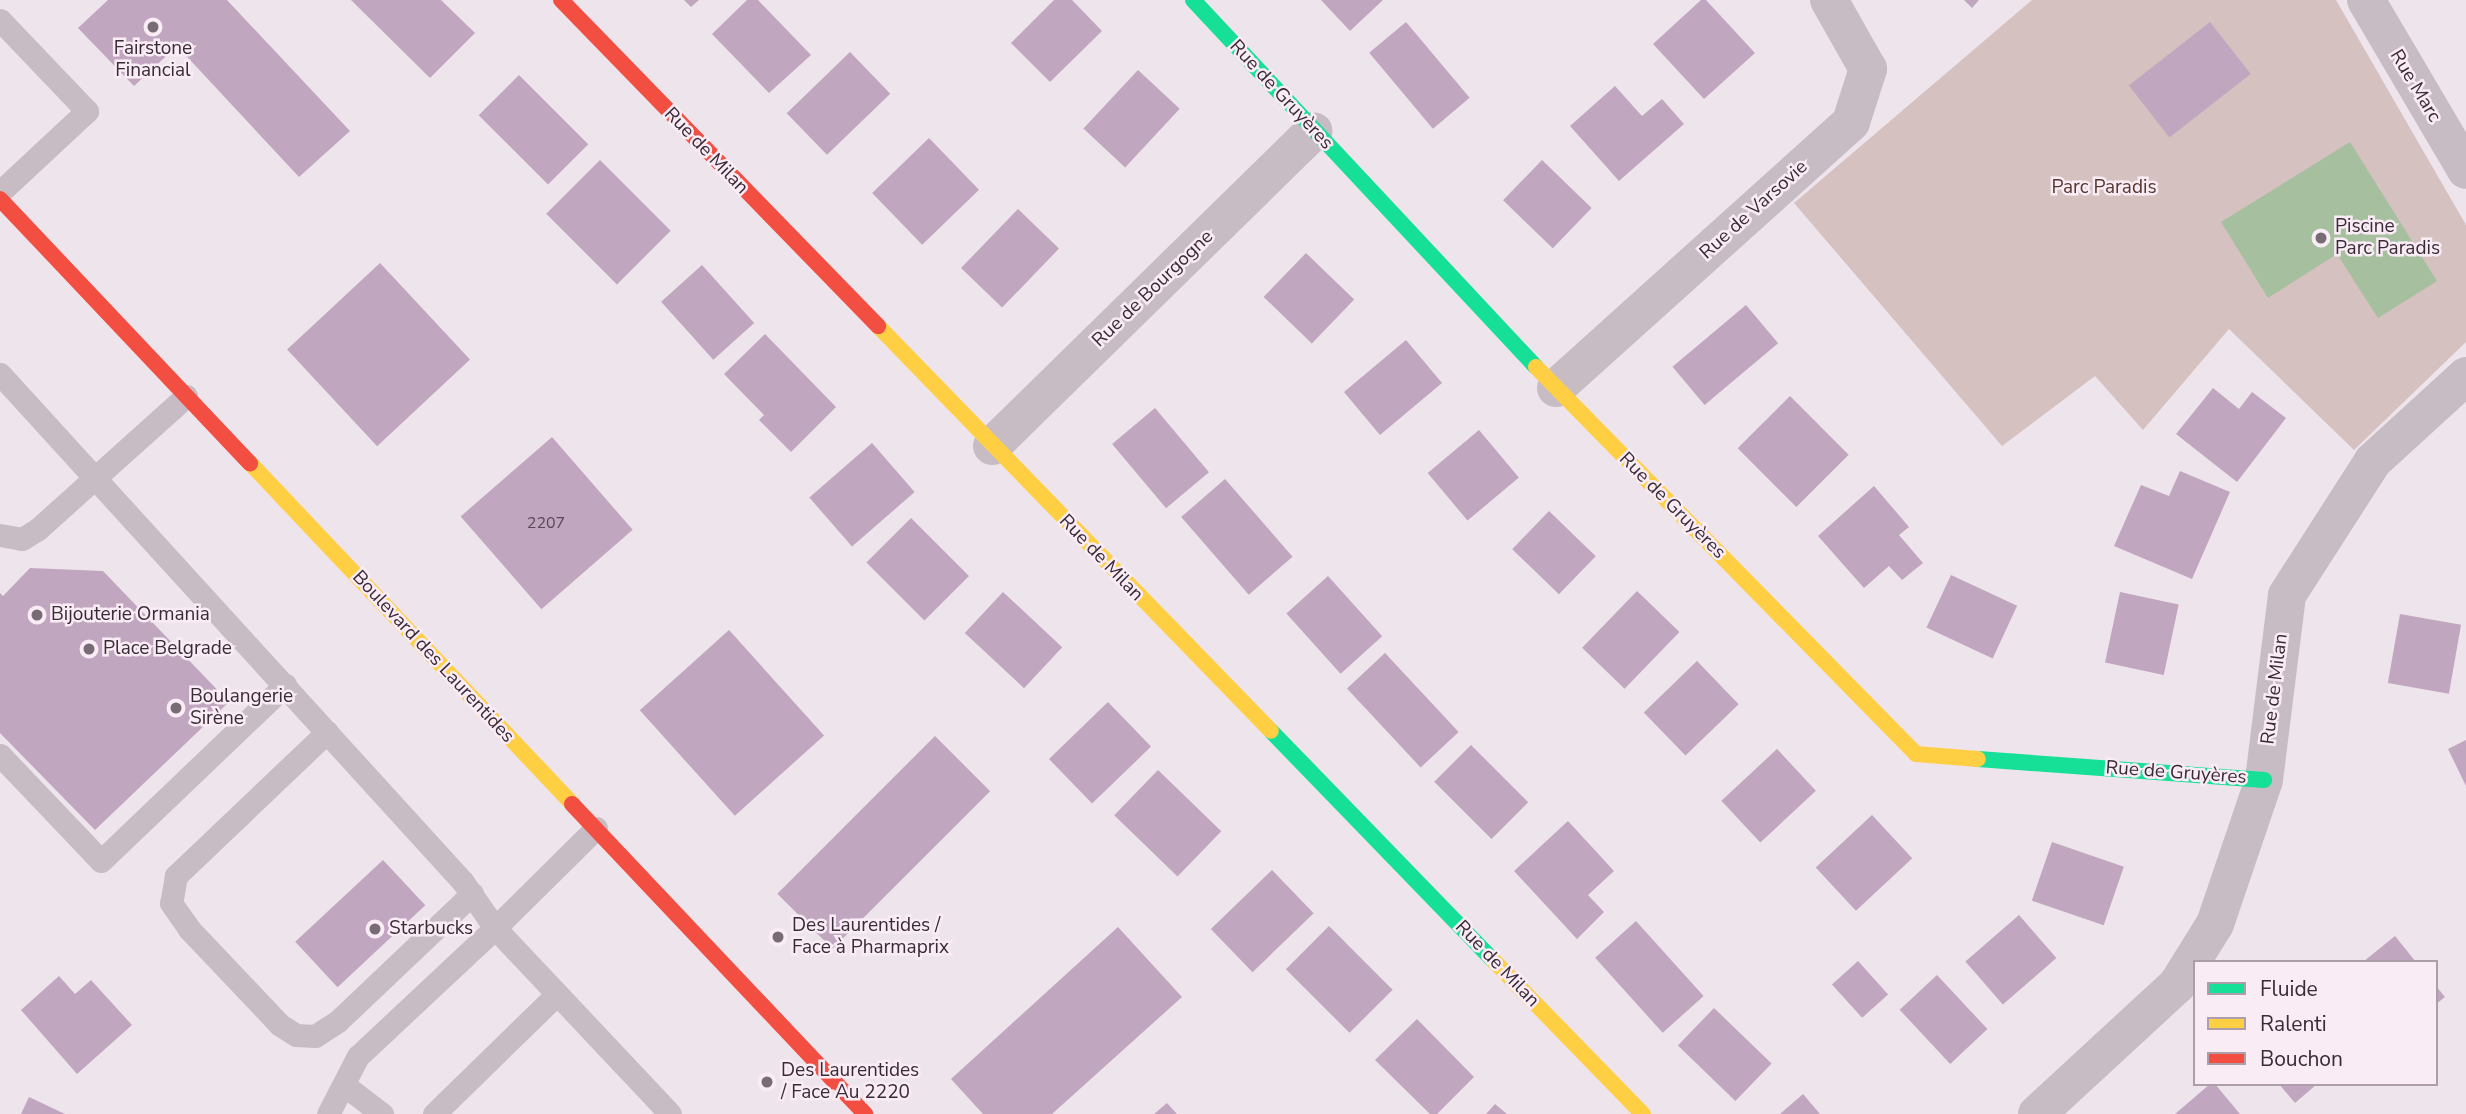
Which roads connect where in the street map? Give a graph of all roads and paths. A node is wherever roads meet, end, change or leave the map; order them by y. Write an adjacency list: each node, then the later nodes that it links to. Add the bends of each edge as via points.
1 (561, 0): 14 (street, Rue de Milan)
2 (1193, 0): 6 (street, Rue de Gruyères)
3 (1829, 0): 12 (street, Rue de Varsovie, via 1868,69 1851,122)
4 (2366, 0): 7 (street, Rue Marc)
5 (0, 20): 8 (lane, via 87,111)
6 (1314, 131): 12 (street, Rue de Gruyères); 14 (street, Rue de Bourgogne)
7 (2466, 170)
8 (0, 192)
9 (0, 199): 13 (street, Boulevard des Laurentides)
10 (0, 374): 15 (lane)
11 (2466, 376): 20 (street, Rue de Milan, via 2373,461 2287,595)
12 (1556, 388): 20 (street, Rue de Gruyères, via 1916,754)
13 (186, 396): 15 (lane); 21 (street, Boulevard des Laurentides)
14 (992, 446): 31 (street, Rue de Milan)
15 (95, 478): 16 (lane, via 29,536 14,540); 17 (lane)
16 (0, 535)
17 (285, 685): 18 (lane); 19 (lane, via 101,861)
18 (327, 732): 22 (lane); 22 (lane, via 176,876 172,903 188,929 280,1025 296,1035 315,1036 338,1021)
19 (0, 755)
20 (2264, 780): 32 (street, Rue de Milan, via 2215,924 2177,985)
21 (596, 828): 23 (lane); 30 (street, Boulevard des Laurentides)
22 (472, 894): 23 (lane)
23 (495, 928): 24 (lane); 25 (lane, via 358,1056)
24 (558, 994): 28 (lane); 29 (lane)
25 (344, 1085): 26 (lane); 27 (lane)
26 (328, 1114)
27 (382, 1114)
28 (434, 1114)
29 (670, 1114)
30 (865, 1114)
31 (1643, 1114)
32 (2037, 1114)

